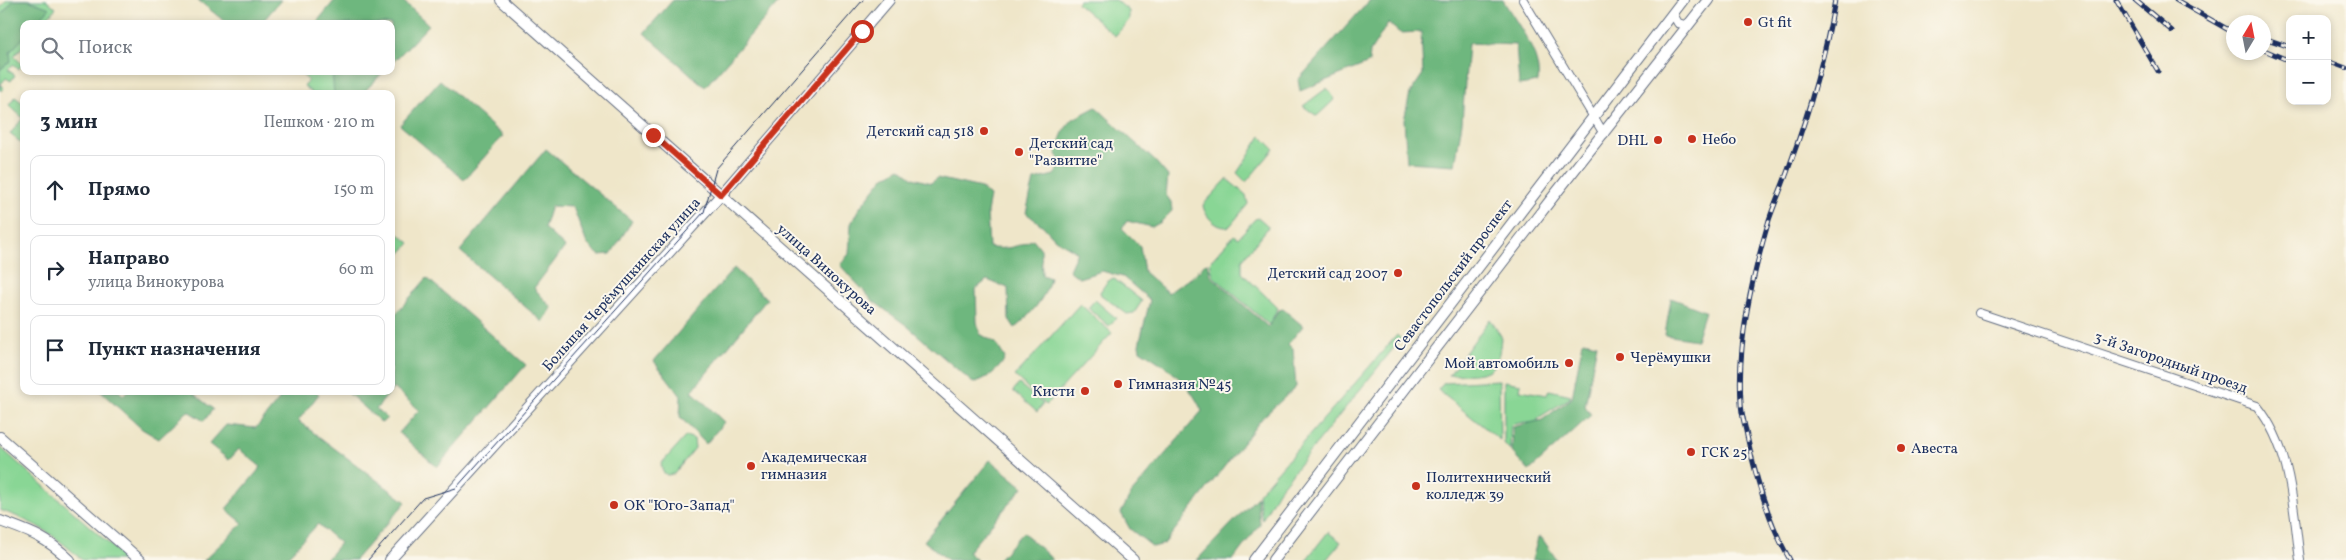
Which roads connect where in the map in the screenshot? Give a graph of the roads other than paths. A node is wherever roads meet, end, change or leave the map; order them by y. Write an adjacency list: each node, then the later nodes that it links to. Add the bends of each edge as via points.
1 (501, 0): 10 (main road, улица Винокурова)
2 (890, 0): 10 (main road, Большая Черёмушкинская улица)
3 (1523, 0): 8 (street)
4 (1683, 0): 6 (main road, Севастопольский проспект)
5 (1708, 0): 7 (main road, Севастопольский проспект)
6 (1676, 9): 7 (street, via 1674,16 1678,23); 8 (main road, Севастопольский проспект)
7 (1692, 21): 9 (main road, Севастопольский проспект)
8 (1593, 118): 9 (street); 18 (main road, Севастопольский проспект)
9 (1604, 134): 19 (main road, Севастопольский проспект)
10 (721, 195): 16 (main road, Большая Черёмушкинская улица); 17 (main road, улица Винокурова)
11 (1980, 313): 20 (street, 3-й Загородный проезд, via 2257,406 2268,419 2278,441 2290,481)
12 (0, 437): 15 (main road)
13 (0, 521): 14 (main road, via 36,533)
14 (70, 560)
15 (140, 560)
16 (390, 560)
17 (1133, 560)
18 (1254, 560)
19 (1273, 560)
20 (2300, 560)

